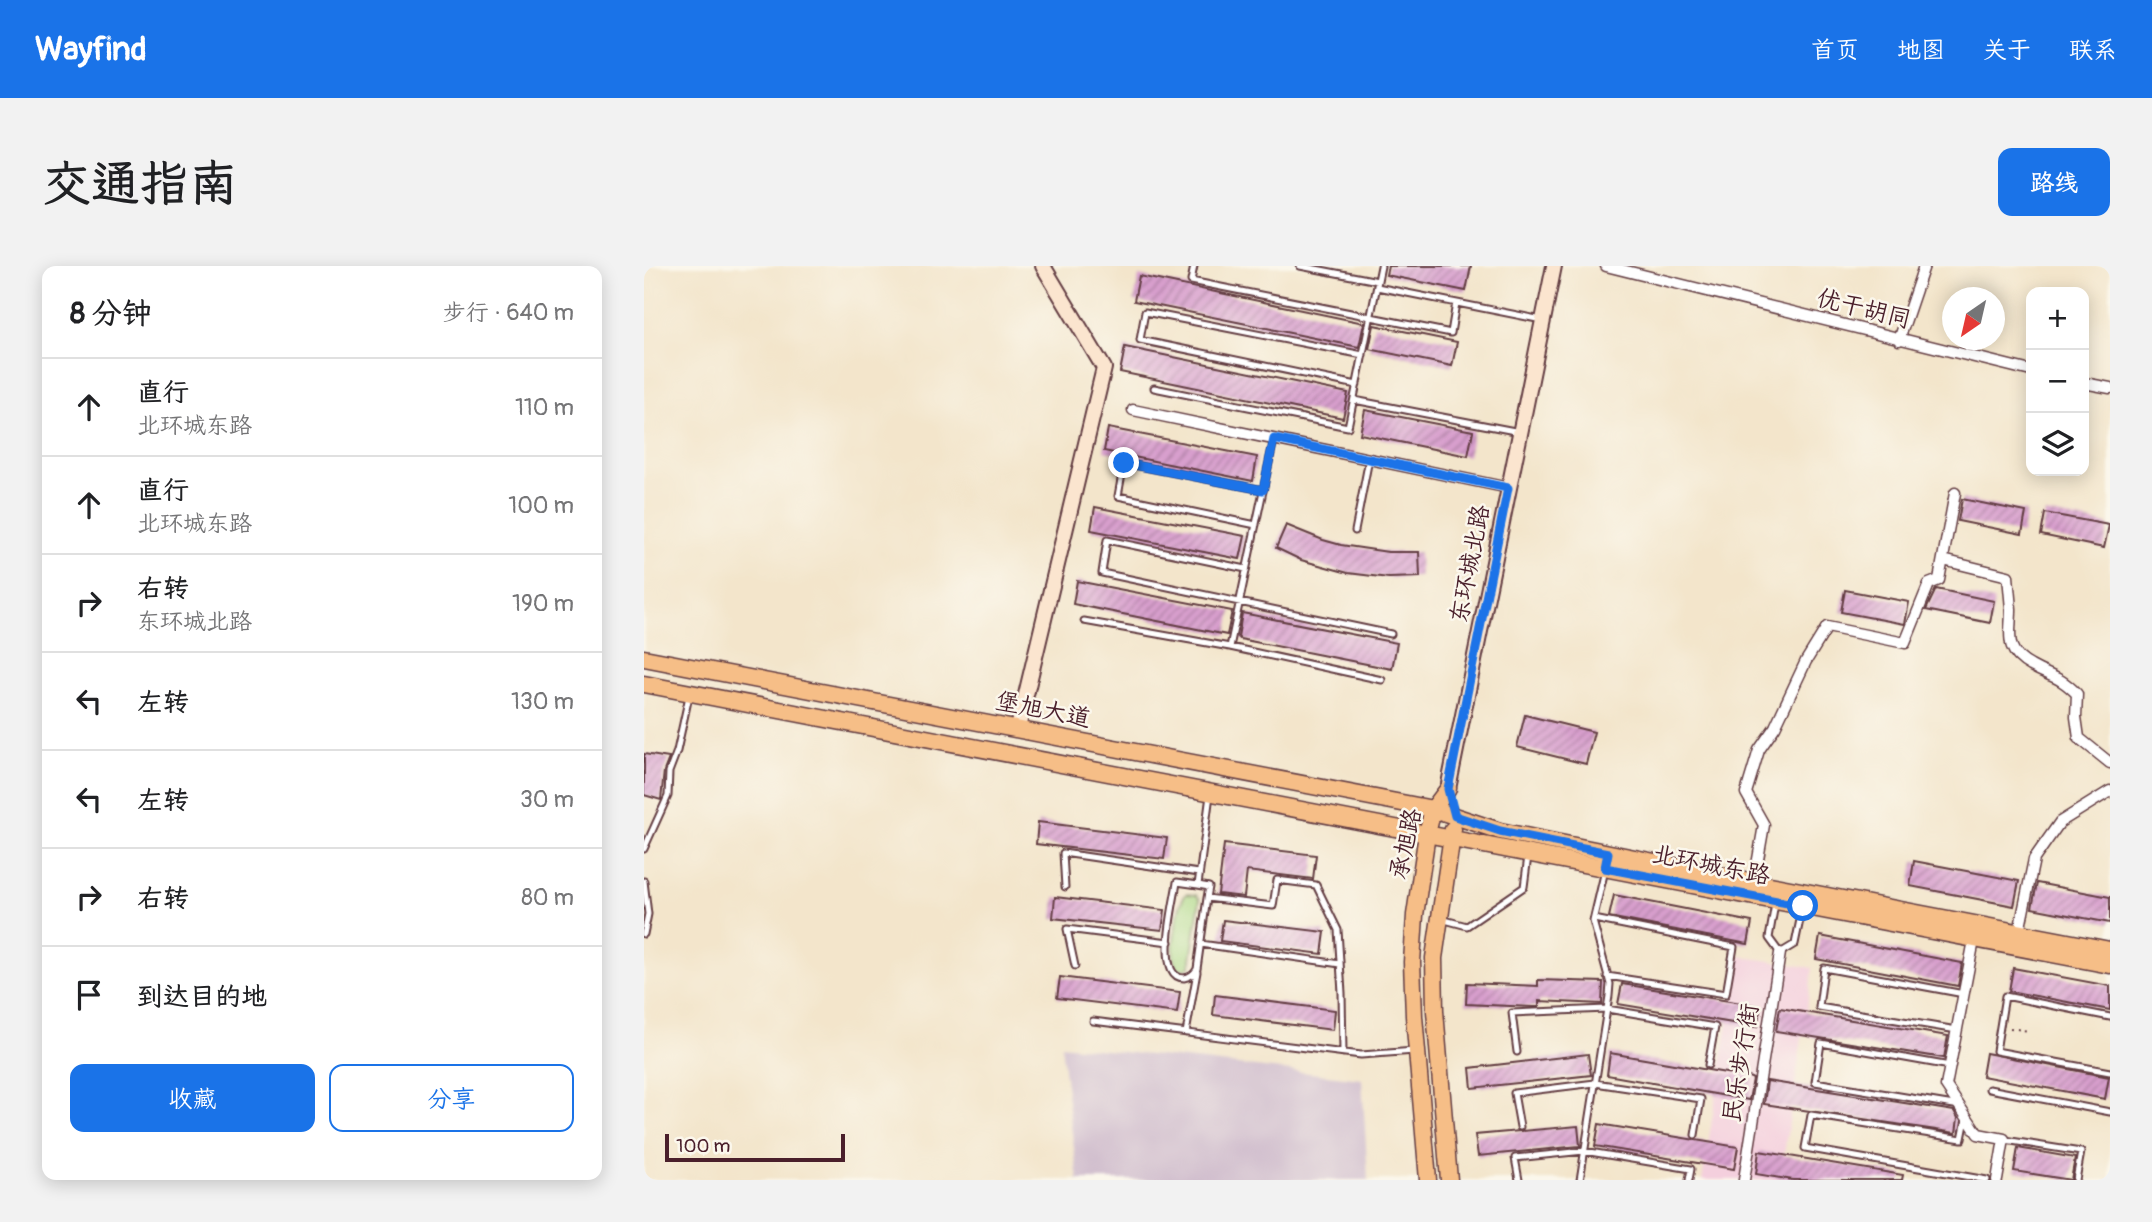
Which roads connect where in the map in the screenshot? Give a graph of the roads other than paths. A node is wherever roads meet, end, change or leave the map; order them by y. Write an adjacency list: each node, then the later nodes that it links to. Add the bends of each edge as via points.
1 (1043, 266): 39 (main road, via 1104,368)
2 (1194, 266): 10 (lane, via 1191,282)
3 (1300, 266): 8 (lane)
4 (1381, 266): 8 (lane)
5 (1553, 266): 11 (main road, 东环城北路)
6 (1605, 266): 12 (street, 优干胡同)
7 (1924, 266): 12 (street)
8 (1377, 284): 9 (lane); 10 (lane)
9 (1456, 303): 10 (lane, via 1451,333); 11 (lane)
10 (1371, 318): 13 (lane)
11 (1542, 320): 21 (main road, 东环城北路)
12 (1899, 340): 14 (street, 优干胡同)
13 (1363, 355): 16 (lane); 16 (lane, via 1145,312 1140,340)
14 (2026, 370)
15 (2089, 384): 18 (street)
16 (1357, 385): 19 (lane)
17 (1154, 388): 19 (lane, via 1348,427)
18 (2110, 388)
19 (1354, 400): 21 (lane)
20 (1133, 410): 22 (street)
21 (1520, 432): 24 (main road, 东环城北路)
22 (1274, 439): 23 (street); 25 (lane)
23 (1369, 459): 24 (street); 28 (lane)
24 (1508, 488): 41 (main road, 东环城北路)
25 (1263, 490): 27 (lane); 27 (lane, via 1124,463 1118,496)
26 (1955, 493): 29 (street)
27 (1256, 525): 30 (lane)
28 (1355, 531)
29 (1943, 560): 40 (street, via 2008,576 2008,636 2014,653 2063,680 2077,694 2079,738); 53 (street, via 1939,580 1929,584 1905,643 1827,627 1806,661 1759,750 1746,793 1765,825)
30 (1246, 569): 31 (lane); 31 (lane, via 1107,541 1102,573)
31 (1239, 602): 33 (lane); 34 (lane)
32 (1084, 621): 34 (lane)
33 (1391, 634)
34 (1230, 647): 36 (lane)
35 (644, 658): 39 (main road, 堡旭大道)
36 (1382, 680)
37 (644, 684): 38 (main road, 堡旭大道)
38 (690, 693): 43 (main road, 堡旭大道); 48 (lane, via 669,772 668,796)
39 (1018, 728): 44 (main road, 堡旭大道)
40 (2110, 763)
41 (1448, 789): 44 (main road, 承旭路); 45 (main road, 承旭路)
42 (2110, 791): 62 (street, via 2060,822 2034,859)
43 (1210, 792): 46 (main road, 堡旭大道); 51 (lane)
44 (1433, 809): 45 (main road, 北环城东路); 46 (main road, 承旭路)
45 (1455, 816): 47 (main road, 承旭路); 50 (main road, 北环城东路)
46 (1427, 834): 47 (main road, 北环城东路); 79 (main road, 承旭路, via 1412,962)
47 (1451, 839): 49 (main road, 北环城东路); 59 (main road, 承旭路)
48 (644, 849)
49 (1529, 853): 50 (main road, 北环城东路); 59 (lane, via 1524,887 1467,926)
50 (1607, 860): 53 (main road, 北环城东路); 57 (main road, 北环城东路); 60 (lane)
51 (1199, 873): 54 (lane); 55 (lane, via 1063,853)
52 (644, 881): 63 (lane, via 648,914)
53 (1754, 882): 61 (main road, 北环城东路)
54 (1198, 885): 56 (lane, via 1209,887); 64 (lane, via 1177,882)
55 (1065, 887)
56 (1208, 898): 65 (lane); 68 (lane, via 1273,905 1277,880 1316,885 1338,930)
57 (1776, 901): 58 (main road, 北环城东路); 67 (lane, via 1769,938)
58 (1803, 906): 61 (main road, 北环城东路); 67 (lane, via 1795,944)
59 (1438, 918): 95 (main road, 承旭路, via 1434,988)
60 (1594, 919): 72 (lane); 72 (lane, via 1734,947 1726,994)
61 (1975, 932): 62 (main road, 北环城东路); 69 (main road, 北环城东路); 73 (street)
62 (2019, 932): 66 (main road, 北环城东路)
63 (644, 934)
64 (1169, 942): 70 (lane, via 1067,929); 71 (lane, via 1170,970 1185,978)
65 (1201, 944): 68 (lane); 71 (lane)
66 (2110, 950)
67 (1780, 953): 99 (street, 民乐步行街)
68 (1340, 964): 80 (lane)
69 (2110, 965)
70 (1075, 966)
71 (1197, 969): 78 (lane)
72 (1607, 976): 74 (lane)
73 (1964, 994): 77 (street); 77 (lane, via 1824,968 1819,1007)
74 (1607, 1009): 81 (lane, via 1512,1013); 82 (lane, via 1715,1027); 85 (lane)
75 (2110, 1017): 84 (lane, via 2006,996 1996,1051)
76 (1093, 1021): 78 (lane)
77 (1957, 1030): 83 (street)
78 (1186, 1033): 80 (lane)
79 (1418, 1051): 80 (lane); 94 (main road, 承旭路)
80 (1343, 1052)
81 (1517, 1052)
82 (1708, 1066)
83 (1950, 1066): 87 (street, via 1946,1086); 87 (lane, via 1821,1043 1815,1082)
84 (2110, 1072)
85 (1595, 1083): 90 (lane, via 1514,1093); 91 (lane, via 1701,1099); 93 (lane)
86 (1989, 1089): 88 (lane)
87 (1960, 1106): 89 (street)
88 (2110, 1112)
89 (1966, 1116): 92 (street, via 1978,1134); 100 (lane, via 1962,1139 1811,1115 1805,1148)
90 (1520, 1127)
91 (1695, 1135)
92 (2004, 1139): 101 (street); 102 (lane, via 2081,1152)
93 (1584, 1151): 96 (lane, via 1515,1158); 97 (lane); 98 (lane, via 1691,1169)
94 (1429, 1180)
95 (1449, 1180)
96 (1519, 1180)
97 (1580, 1180)
98 (1689, 1180)
99 (1744, 1180)
100 (1987, 1180)
101 (1997, 1180)
102 (2076, 1180)

